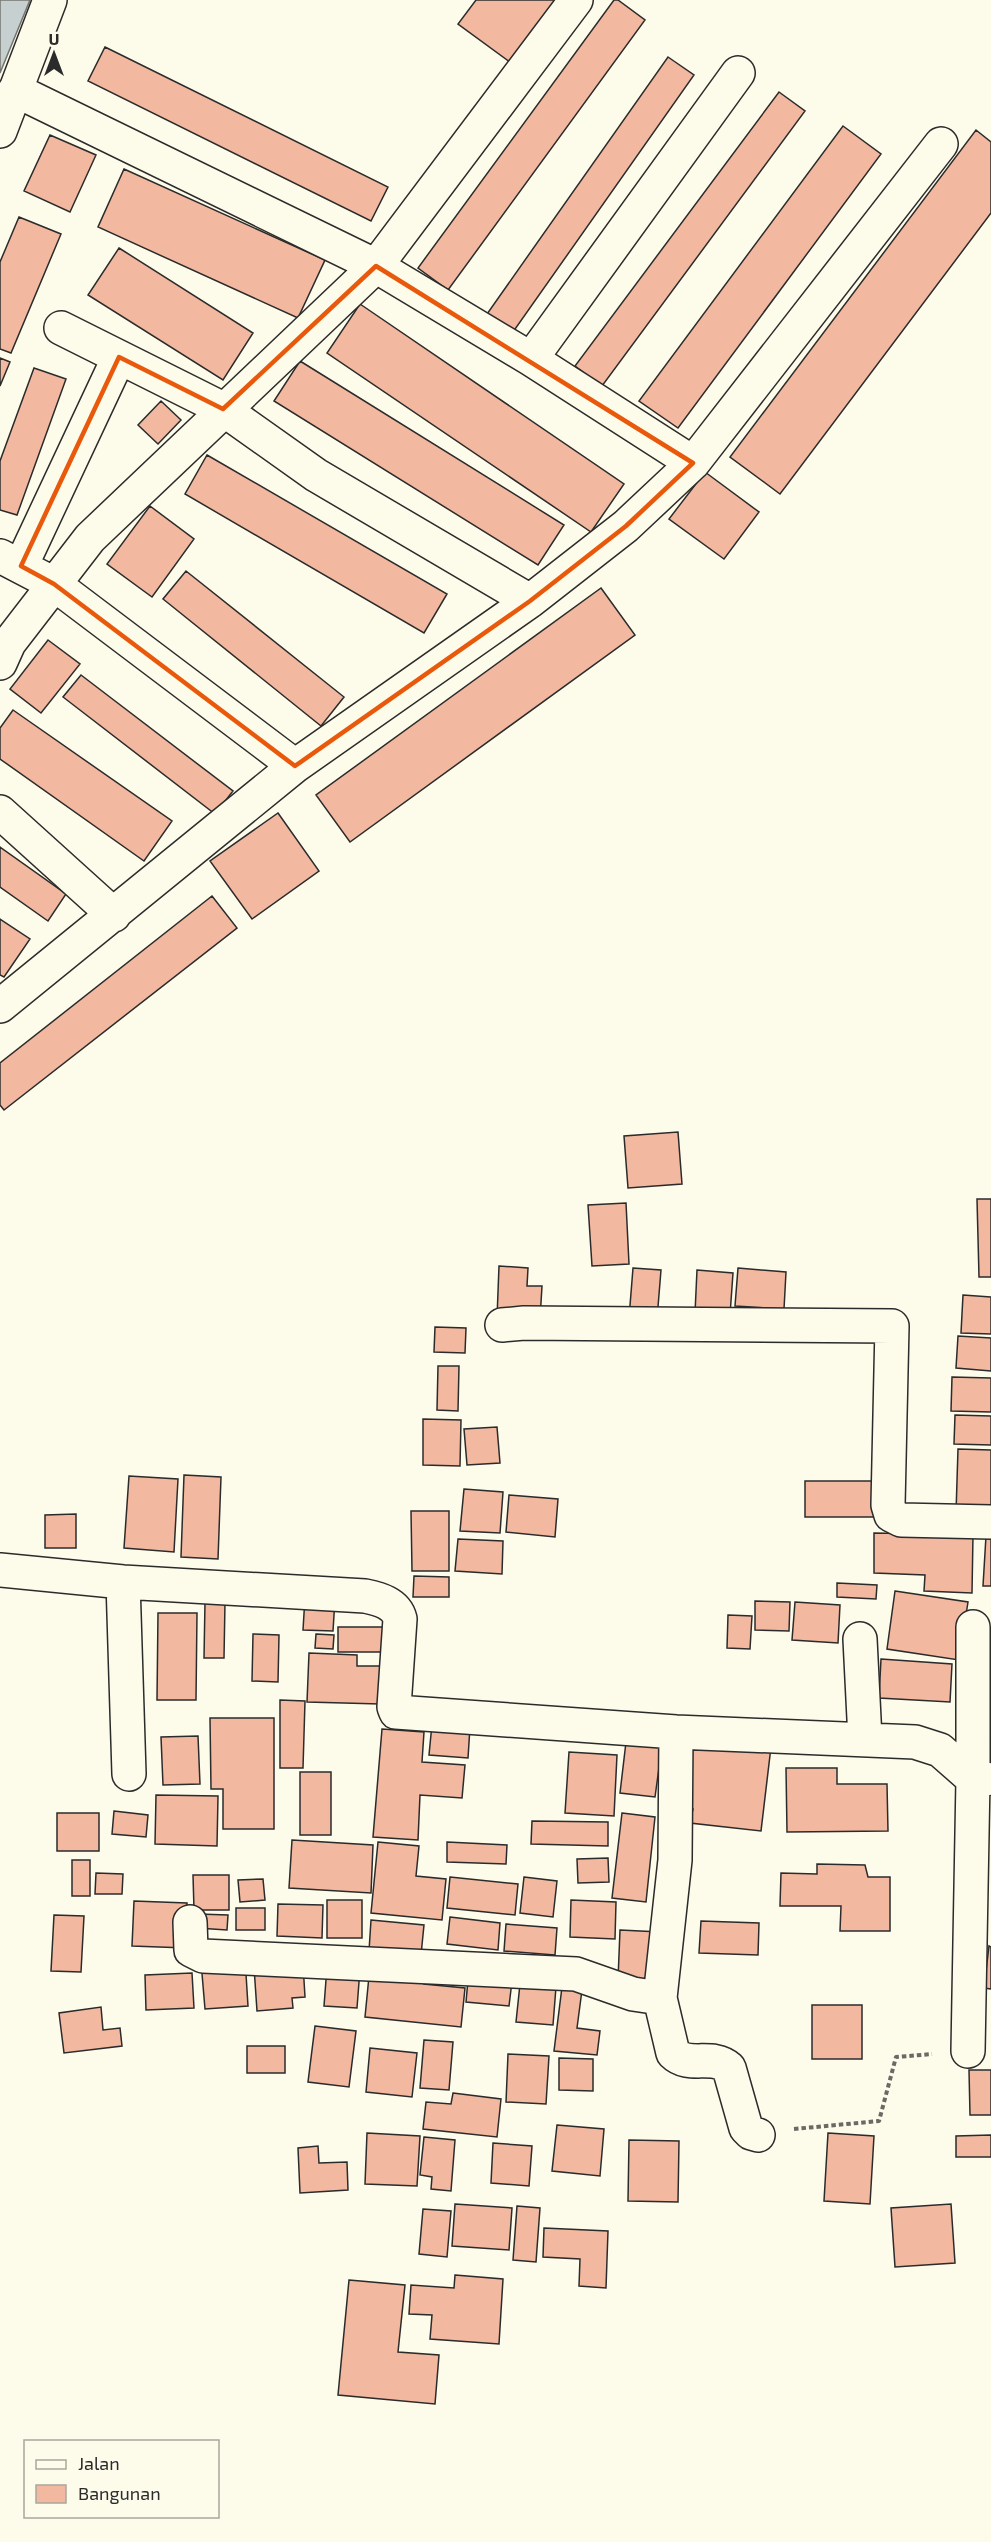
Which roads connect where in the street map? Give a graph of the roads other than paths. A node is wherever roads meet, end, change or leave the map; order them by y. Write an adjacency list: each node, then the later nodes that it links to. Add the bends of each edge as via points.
1 (50, 0): 4 (street)
2 (576, 0): 7 (street)
3 (738, 73): 10 (street)
4 (15, 90): 5 (street); 7 (street)
5 (0, 131)
6 (941, 144): 12 (street)
7 (376, 266): 10 (street); 11 (street)
8 (61, 328): 9 (street)
9 (118, 357): 11 (street); 13 (street)
10 (531, 359): 12 (street)
11 (223, 409): 14 (street, via 90,538); 15 (street, via 316,475)
12 (693, 463): 15 (street, via 626,526)
13 (11, 561): 14 (street)
14 (54, 584): 16 (street, via 9,643); 17 (street)
15 (530, 602): 17 (street)
16 (0, 663)
17 (295, 766): 19 (street)
18 (0, 812): 19 (street)
19 (114, 915): 20 (street)
20 (0, 1006)
21 (502, 1325): 22 (street, via 892,1326 888,1505 891,1515 901,1520)
22 (991, 1522)
23 (0, 1570): 24 (street)
24 (123, 1582): 27 (street, via 364,1596 385,1601 400,1620 396,1712); 29 (street)
25 (973, 1627): 30 (street)
26 (860, 1640): 28 (street)
27 (676, 1732): 28 (street); 32 (street, via 675,1860)
28 (865, 1739): 30 (street, via 915,1742 940,1750)
29 (129, 1774)
30 (982, 1779): 33 (street)
31 (190, 1922): 32 (street, via 191,1950 203,1956 576,1974 633,1994)
32 (660, 1998): 34 (street, via 673,2053 684,2062 722,2062 729,2068 746,2128)
33 (968, 2051)
34 (758, 2135)

